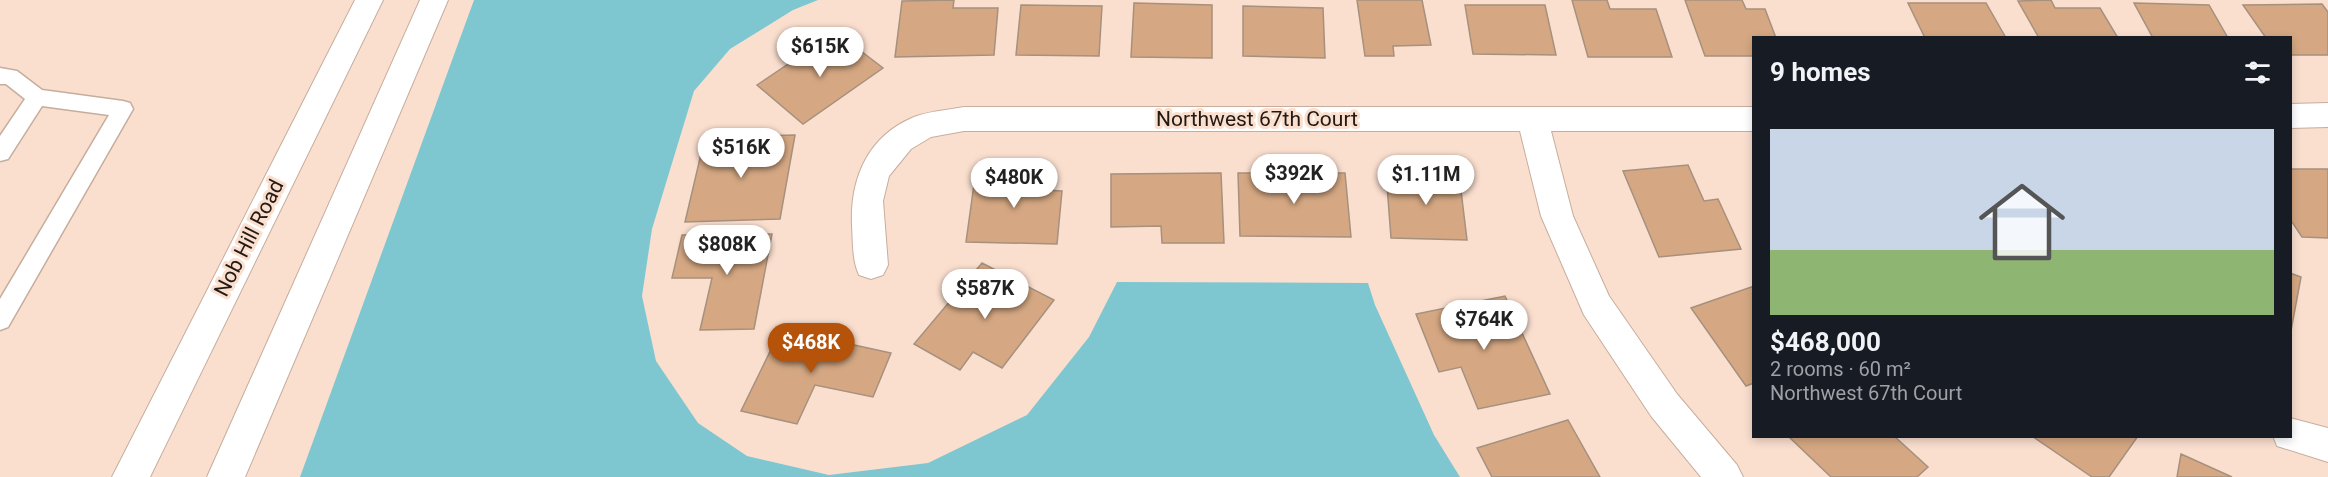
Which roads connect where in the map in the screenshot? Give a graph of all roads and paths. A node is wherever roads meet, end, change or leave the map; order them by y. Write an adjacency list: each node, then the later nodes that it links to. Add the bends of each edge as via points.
1 (369, 0): 14 (street, Nob Hill Road)
2 (434, 0): 15 (street)
3 (0, 76): 4 (lane, via 10,75)
4 (37, 97): 9 (lane); 11 (lane, via 123,109)
5 (2328, 115): 6 (street)
6 (2292, 116)
7 (1533, 119): 8 (street, Northwest 67th Court); 10 (street, Northwest 67th Court, via 964,119 924,126 900,140 874,172 867,201); 16 (street, via 1557,216 1596,305 1664,405)
8 (1752, 119)
9 (0, 153)
10 (871, 265)
11 (0, 320)
12 (2292, 435): 13 (street)
13 (2328, 445)
14 (131, 477)
15 (226, 477)
16 (1724, 477)

